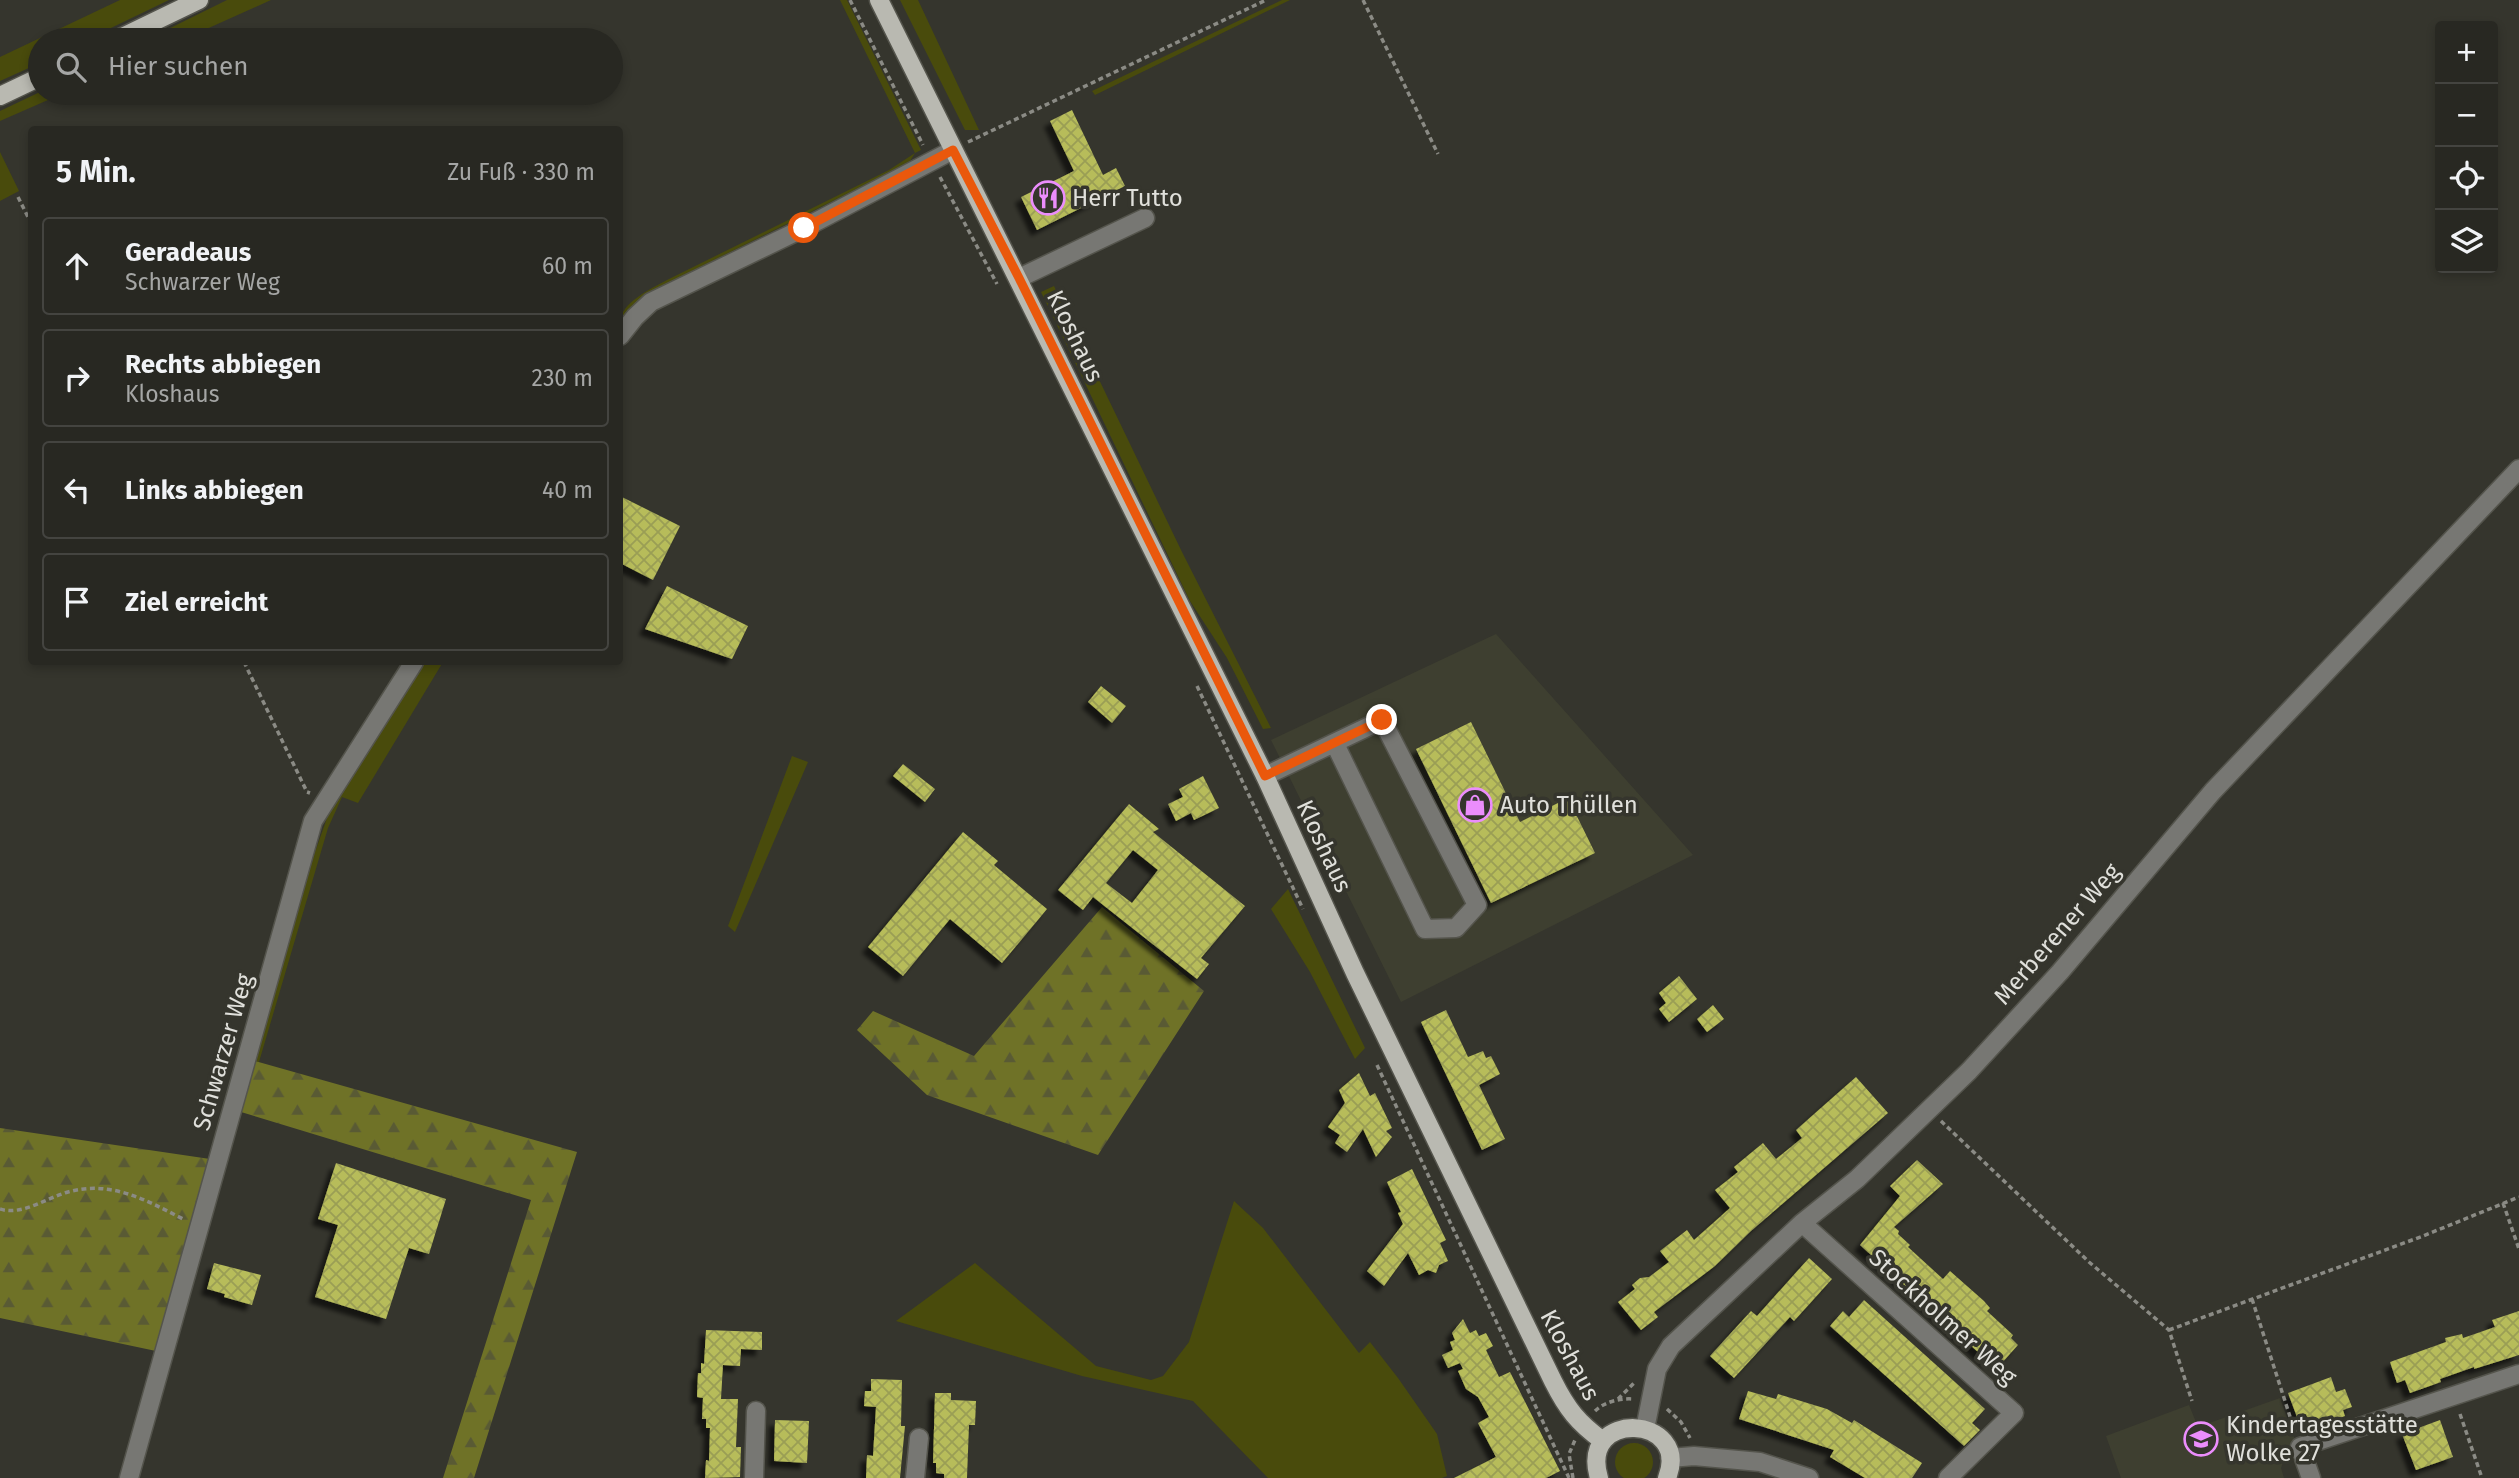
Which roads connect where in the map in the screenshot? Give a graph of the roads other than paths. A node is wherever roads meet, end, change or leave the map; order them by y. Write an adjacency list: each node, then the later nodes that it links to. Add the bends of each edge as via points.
1 (199, 0): 3 (main road)
2 (879, 0): 6 (main road, Kloshaus)
3 (141, 28)
4 (28, 83): 5 (main road)
5 (0, 96)
6 (953, 150): 8 (main road, Kloshaus); 9 (street, via 651,302)
7 (1145, 218): 8 (street)
8 (1019, 278): 13 (main road, Kloshaus)
9 (623, 332)
10 (2519, 469): 14 (street, Merberener Weg, via 2213,791 2060,972 1969,1071 1857,1179)
11 (412, 665): 22 (street, Schwarzer Weg, via 313,821)
12 (1335, 744): 12 (street, via 1382,720 1477,905 1456,928 1425,929); 13 (street)
13 (1265, 776): 19 (main road, Kloshaus, via 1355,973 1566,1407 1581,1426)
14 (1802, 1223): 17 (street, Merberener Weg, via 1671,1346 1657,1369); 27 (street, Stockholmer Weg, via 2014,1413)
15 (2519, 1374): 28 (street, via 2300,1447)
16 (756, 1411): 23 (street)
17 (1645, 1429): 19 (main road, via 1622,1428); 20 (main road, via 1662,1440)
18 (919, 1438): 24 (street)
19 (1603, 1441): 21 (main road)
20 (1670, 1458): 25 (main road); 26 (street, via 1760,1462)
21 (1597, 1477)
22 (129, 1478)
23 (754, 1478)
24 (915, 1478)
25 (1667, 1478)
26 (1809, 1478)
27 (1948, 1478)
28 (2311, 1478)

